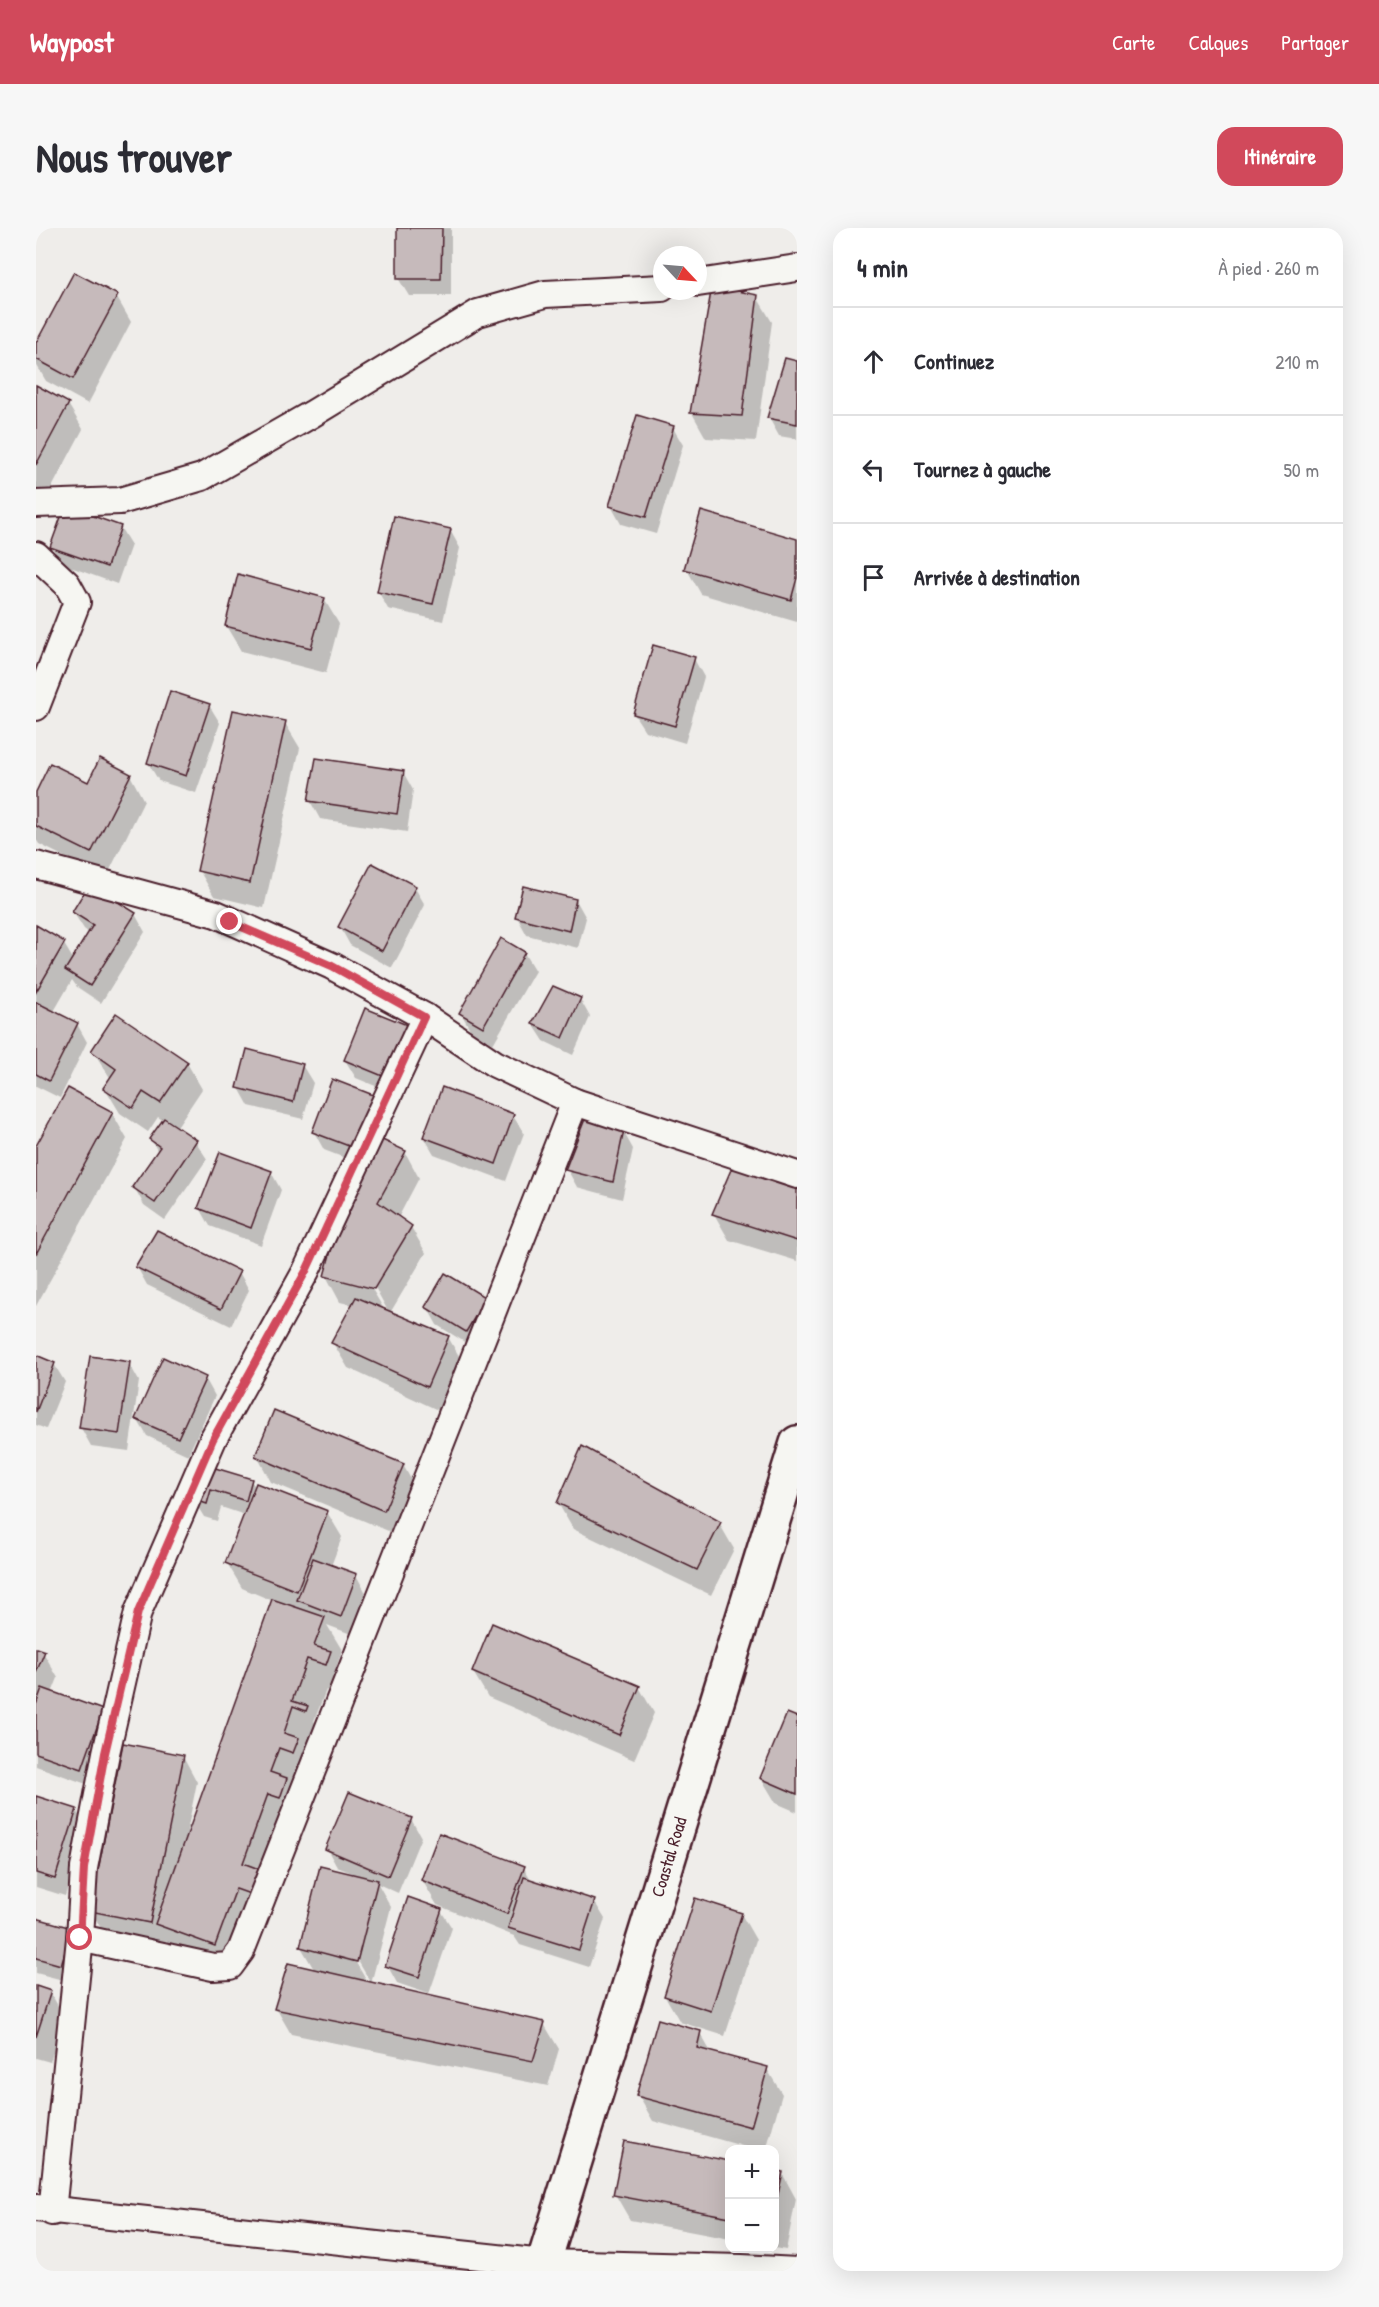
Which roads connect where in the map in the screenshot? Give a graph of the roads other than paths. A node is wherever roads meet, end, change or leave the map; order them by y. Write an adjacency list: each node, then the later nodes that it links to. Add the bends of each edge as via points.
1 (797, 268): 2 (street)
2 (707, 282)
3 (653, 288): 4 (street, via 545,294 478,313 202,477 120,501)
4 (36, 504)
5 (36, 555): 6 (street, via 67,584 77,602)
6 (36, 707)
7 (36, 865): 8 (street, via 216,914 332,966)
8 (424, 1017): 9 (street, via 495,1064); 12 (street, via 306,1271 213,1439 138,1612 105,1753 84,1868)
9 (575, 1102): 10 (street); 12 (street, via 241,1951 230,1966 213,1967)
10 (797, 1174)
11 (797, 1443): 14 (main road, Coastal Road)
12 (80, 1938): 13 (street)
13 (44, 2210): 14 (street)
14 (542, 2267): 15 (street)
15 (797, 2271)

